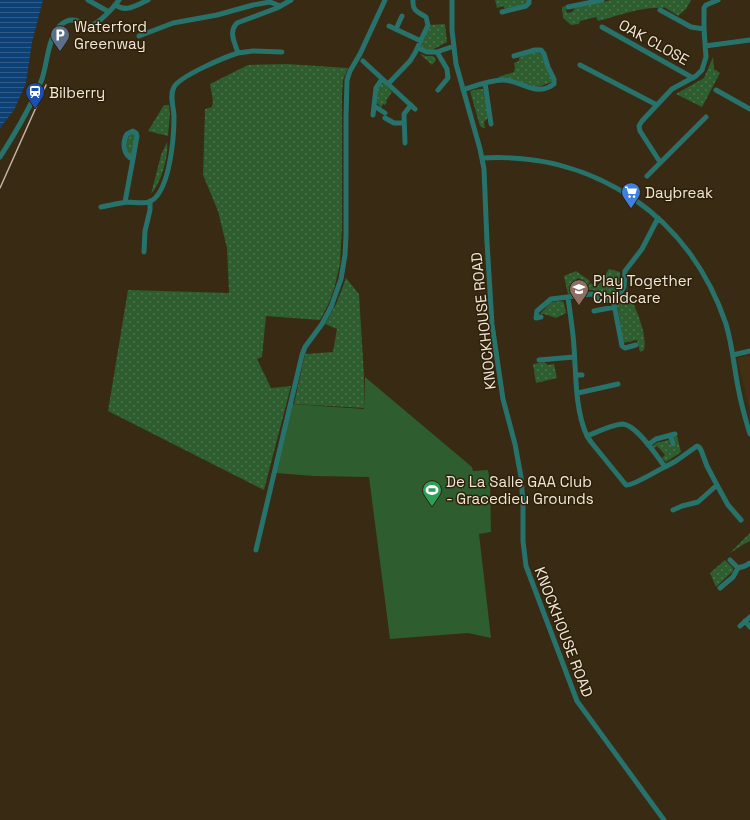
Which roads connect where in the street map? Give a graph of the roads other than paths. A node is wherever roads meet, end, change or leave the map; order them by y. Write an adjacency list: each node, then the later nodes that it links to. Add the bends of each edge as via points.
1 (88, 0): 14 (street)
2 (148, 0): 10 (street, via 127,9 123,9)
3 (291, 0): 11 (street)
4 (385, 0): 84 (street, via 347,80 346,241 339,286 324,320 302,355)
5 (414, 0): 23 (street, via 414,9 426,18 428,23)
6 (452, 0): 24 (street, KNOCKHOUSE ROAD)
7 (529, 0): 15 (street, via 526,6)
8 (602, 0): 12 (street)
9 (718, 0): 20 (street, via 706,5 704,9)
10 (117, 2): 14 (street)
11 (280, 6): 21 (street, via 270,2 253,4 217,15 178,22); 29 (street, via 235,25 232,33)
12 (568, 8)
13 (660, 10): 20 (street, via 689,26)
14 (109, 12): 50 (street, via 90,25 73,20 66,21 56,30 37,90)
15 (502, 12)
16 (402, 16): 19 (street)
17 (389, 26): 19 (street)
18 (602, 27): 34 (street, OAK CLOSE)
19 (396, 29): 23 (street)
20 (704, 29): 25 (street)
21 (139, 36)
22 (750, 40): 25 (street)
23 (421, 41): 26 (street)
24 (454, 46): 28 (street); 38 (street, KNOCKHOUSE ROAD)
25 (705, 46): 34 (street, via 706,60 700,73)
26 (418, 48): 28 (street, via 427,52); 35 (street, via 410,61)
27 (282, 52): 29 (street)
28 (438, 52): 37 (street, via 449,74)
29 (238, 53): 56 (street, via 184,78 173,90 174,126 169,162 160,191)
30 (514, 56): 36 (street, via 541,50 554,84 533,90 507,81)
31 (363, 61): 33 (street)
32 (580, 65): 41 (street)
33 (382, 78): 35 (street); 42 (street, via 376,86)
34 (694, 78): 41 (street, via 672,89)
35 (388, 84): 40 (street)
36 (485, 84): 38 (street); 48 (street)
37 (438, 90)
38 (463, 90): 51 (street, KNOCKHOUSE ROAD)
39 (716, 90): 44 (street)
40 (411, 105): 43 (street); 47 (street, via 404,112)
41 (657, 105): 53 (street, via 641,123 639,130)
42 (374, 106): 45 (street); 47 (street, via 394,122)
43 (415, 109)
44 (750, 109)
45 (373, 115)
46 (706, 117): 53 (street)
47 (404, 123): 49 (street)
48 (491, 124)
49 (405, 143)
50 (0, 157)
51 (483, 158): 58 (street, via 533,160 580,171 621,191); 92 (street, KNOCKHOUSE ROAD, via 492,324 503,399 521,477 526,566 577,701)
52 (133, 159): 52 (street, via 127,156 124,144 127,134 133,131 137,136); 55 (street)
53 (660, 162): 54 (street)
54 (647, 176)
55 (125, 202): 56 (street); 57 (street)
56 (150, 202): 59 (street)
57 (101, 207)
58 (658, 218): 63 (street, via 642,249 625,271 621,292); 69 (street, via 681,242 705,275 722,312)
59 (144, 252)
60 (577, 284): 61 (street)
61 (585, 294): 62 (street); 63 (street, via 593,294 602,301)
62 (568, 297): 66 (street, via 548,301 537,312 536,318); 70 (street)
63 (613, 299): 64 (street)
64 (615, 307): 65 (street); 67 (street, via 622,346 626,348)
65 (594, 311)
66 (541, 317)
67 (636, 345)
68 (750, 351): 69 (street)
69 (733, 355): 76 (street, via 740,400)
70 (574, 357): 71 (street, via 549,362); 72 (street)
71 (539, 360)
72 (576, 375): 73 (street); 75 (street)
73 (582, 375)
74 (618, 384): 75 (street)
75 (578, 393): 77 (street, via 581,419)
76 (750, 434)
77 (587, 436): 79 (street, via 624,424 635,430); 80 (street, via 626,485)
78 (672, 444): 79 (street, via 673,435 656,439)
79 (648, 445): 80 (street)
80 (665, 467): 81 (street, via 697,446)
81 (717, 485): 82 (street, via 698,502); 83 (street)
82 (673, 510)
83 (740, 520)
84 (256, 550)
85 (730, 560): 87 (street)
86 (750, 563): 87 (street)
87 (738, 568): 88 (street, via 734,577)
88 (720, 588)
89 (748, 619): 90 (street); 91 (street)
90 (740, 626)
91 (750, 627)
92 (664, 820)

